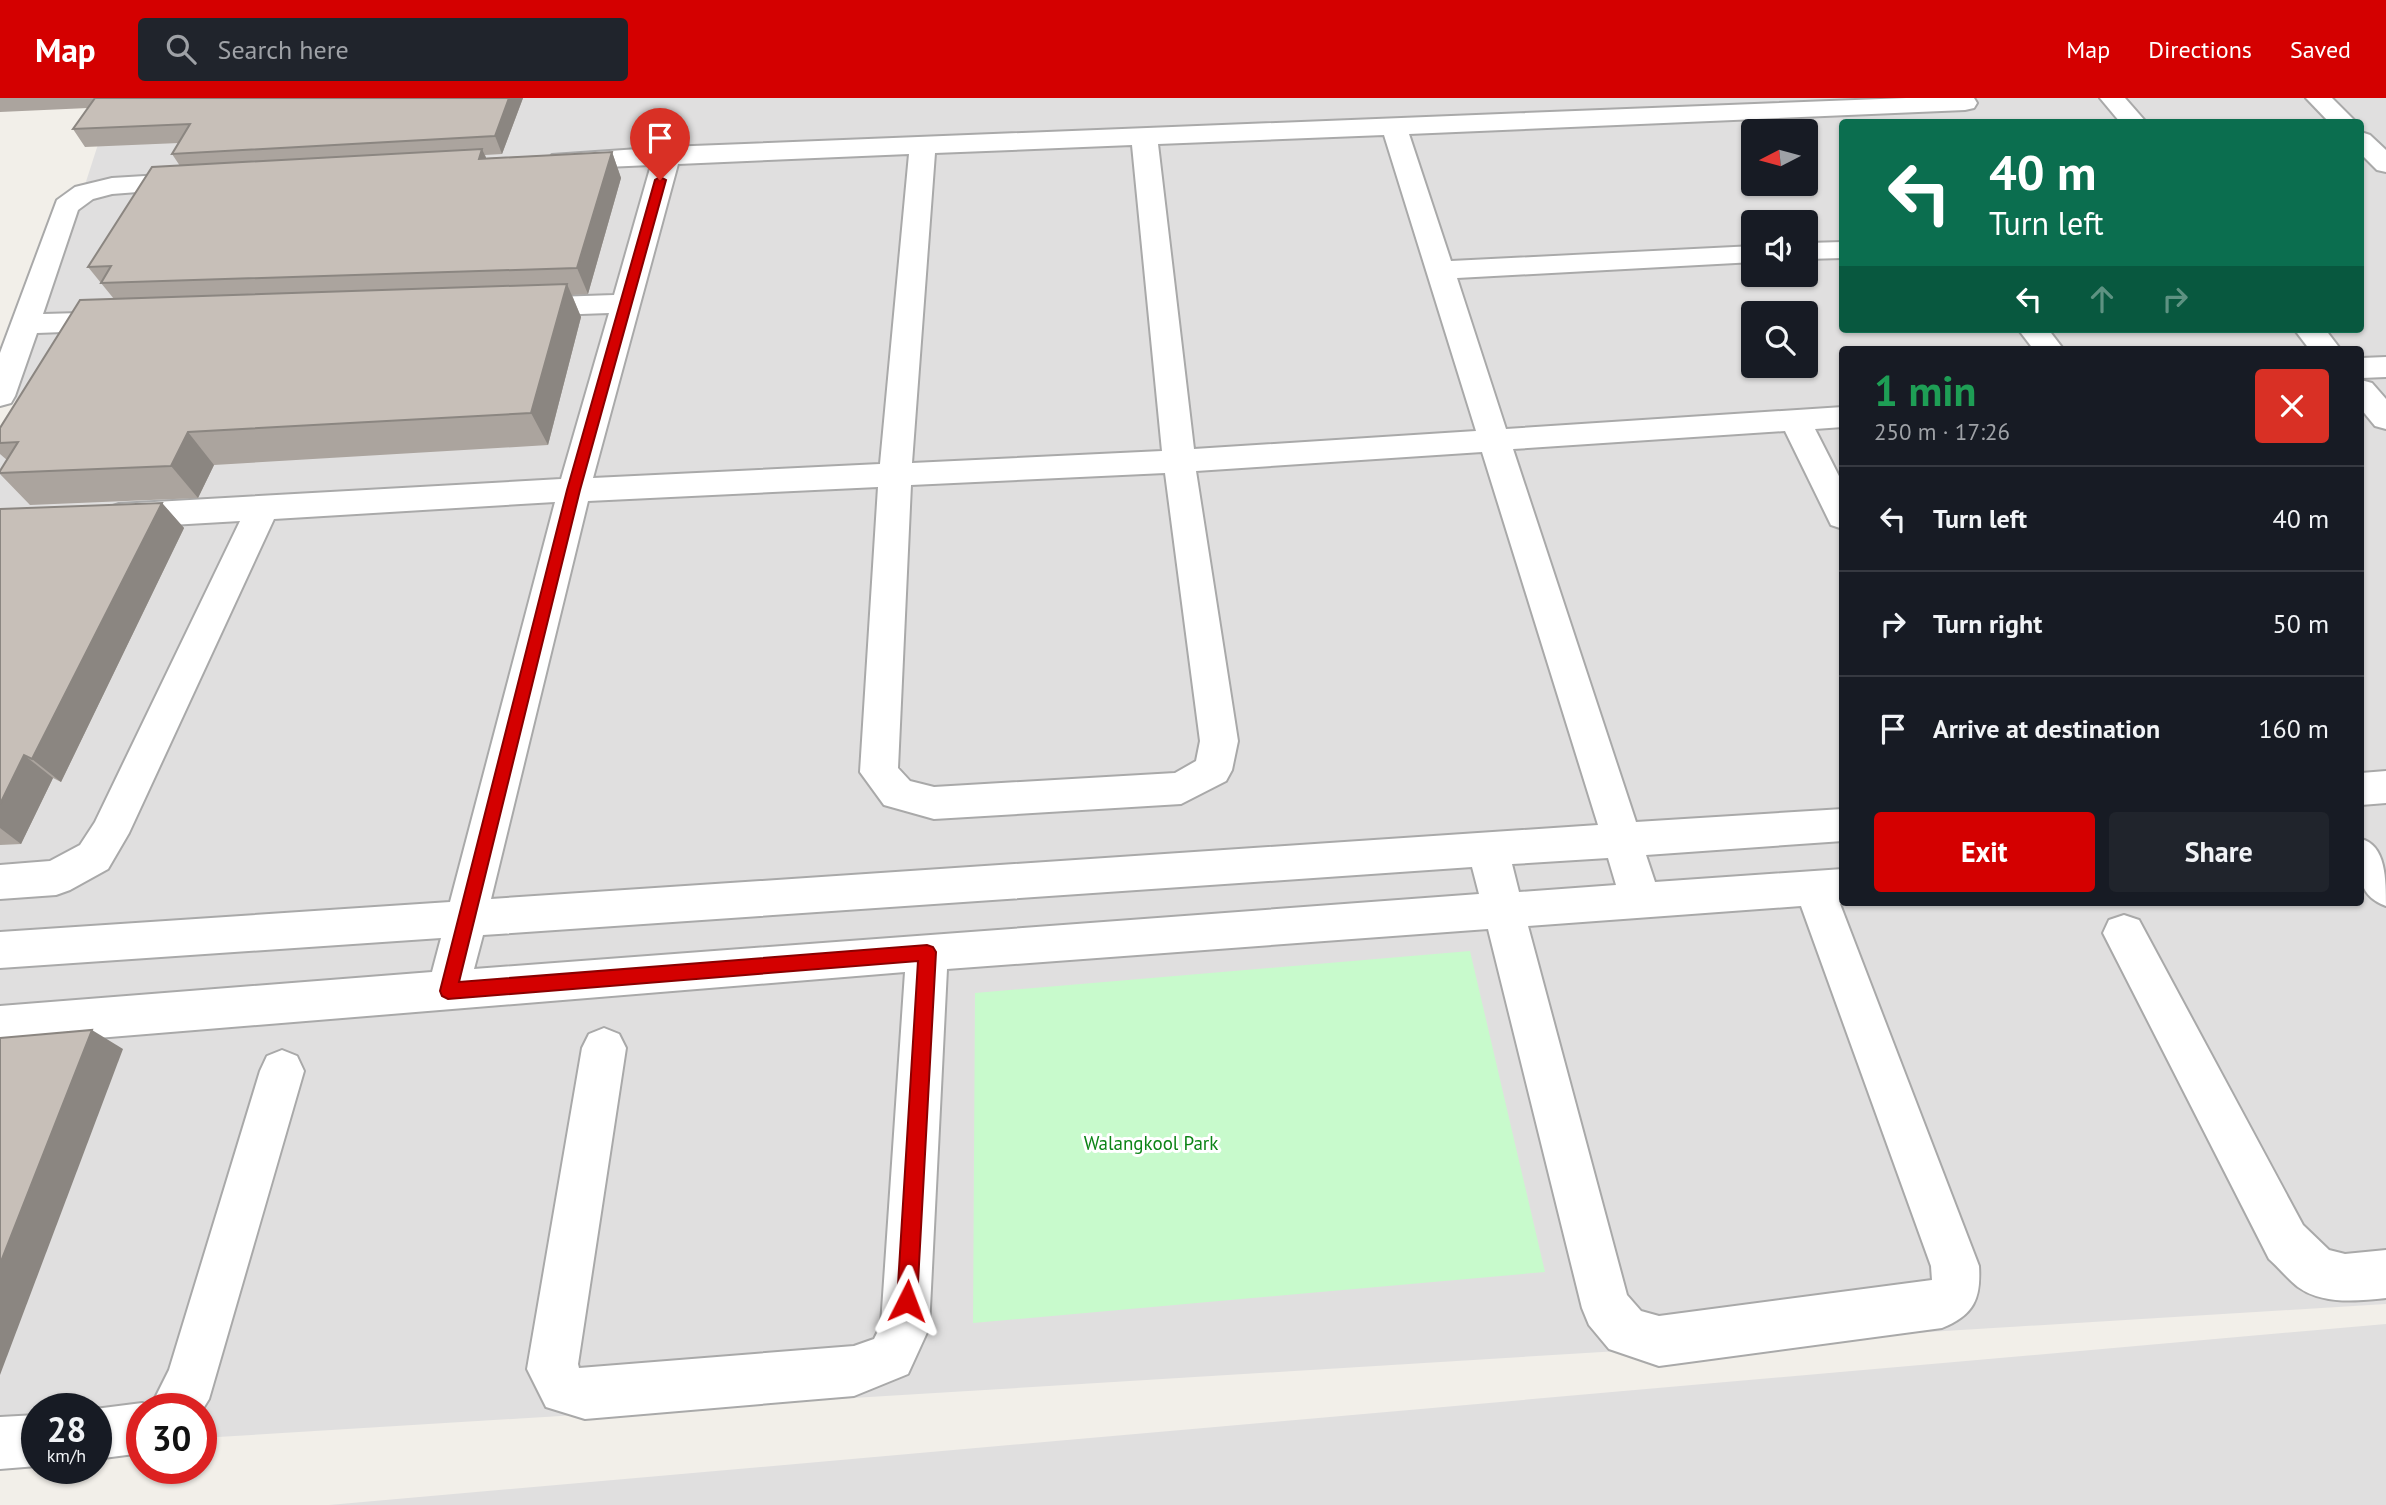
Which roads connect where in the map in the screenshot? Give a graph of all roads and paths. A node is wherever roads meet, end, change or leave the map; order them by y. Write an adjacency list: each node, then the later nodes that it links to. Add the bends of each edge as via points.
1 (2112, 98): 5 (street)
2 (2318, 98): 6 (street)
3 (1965, 103): 4 (street)
4 (1876, 115): 7 (street)
5 (2130, 119)
6 (2340, 119)
7 (1395, 128): 8 (street); 18 (street)
8 (1144, 136): 10 (street); 31 (street)
9 (2364, 143): 13 (street)
10 (923, 146): 11 (street); 32 (street)
11 (667, 155): 12 (street); 19 (street)
12 (542, 162)
13 (2386, 164)
14 (223, 180): 22 (street, via 111,186 84,193 66,206)
15 (1839, 250): 16 (street)
16 (1818, 251)
17 (1741, 255): 18 (street)
18 (1441, 270): 30 (street)
19 (625, 304): 20 (street); 33 (street)
20 (500, 308)
21 (151, 320): 22 (street)
22 (26, 324): 26 (street)
23 (2386, 367): 24 (street)
24 (2364, 368)
25 (2364, 393): 28 (street)
26 (0, 396)
27 (1839, 417): 29 (street)
28 (2386, 419)
29 (1796, 420): 30 (street); 34 (street)
30 (1494, 439): 31 (street); 40 (street)
31 (1180, 461): 32 (street); 32 (street, via 1219,741 1213,769 1181,788 934,803 898,794 878,772)
32 (895, 474): 33 (street)
33 (574, 490): 35 (street); 48 (street)
34 (1839, 509)
35 (262, 510): 36 (street); 43 (street, via 109,833 93,857 57,878)
36 (83, 517)
37 (2386, 787): 38 (street)
38 (2364, 789)
39 (1839, 825): 40 (street)
40 (1622, 841): 41 (street); 46 (street)
41 (1488, 850): 47 (street); 48 (street)
42 (2370, 854): 45 (street)
43 (0, 882)
44 (1828, 887): 46 (street); 47 (street, via 1955,1266 1956,1289 1942,1304 1659,1340 1626,1332 1606,1308)
45 (2386, 889)
46 (1641, 900): 47 (street)
47 (1504, 909): 51 (street)
48 (467, 920): 50 (street); 52 (street)
49 (2124, 933): 56 (street, via 2286,1242 2316,1271 2346,1278)
50 (0, 950)
51 (927, 952): 52 (street); 54 (street, via 905,1328 891,1357 853,1371 584,1394 564,1389 552,1369)
52 (448, 991): 53 (street)
53 (0, 1026)
54 (604, 1048)
55 (282, 1071): 57 (street)
56 (2386, 1275)
57 (184, 1393)
58 (21, 1441): 59 (street)
59 (0, 1443)

